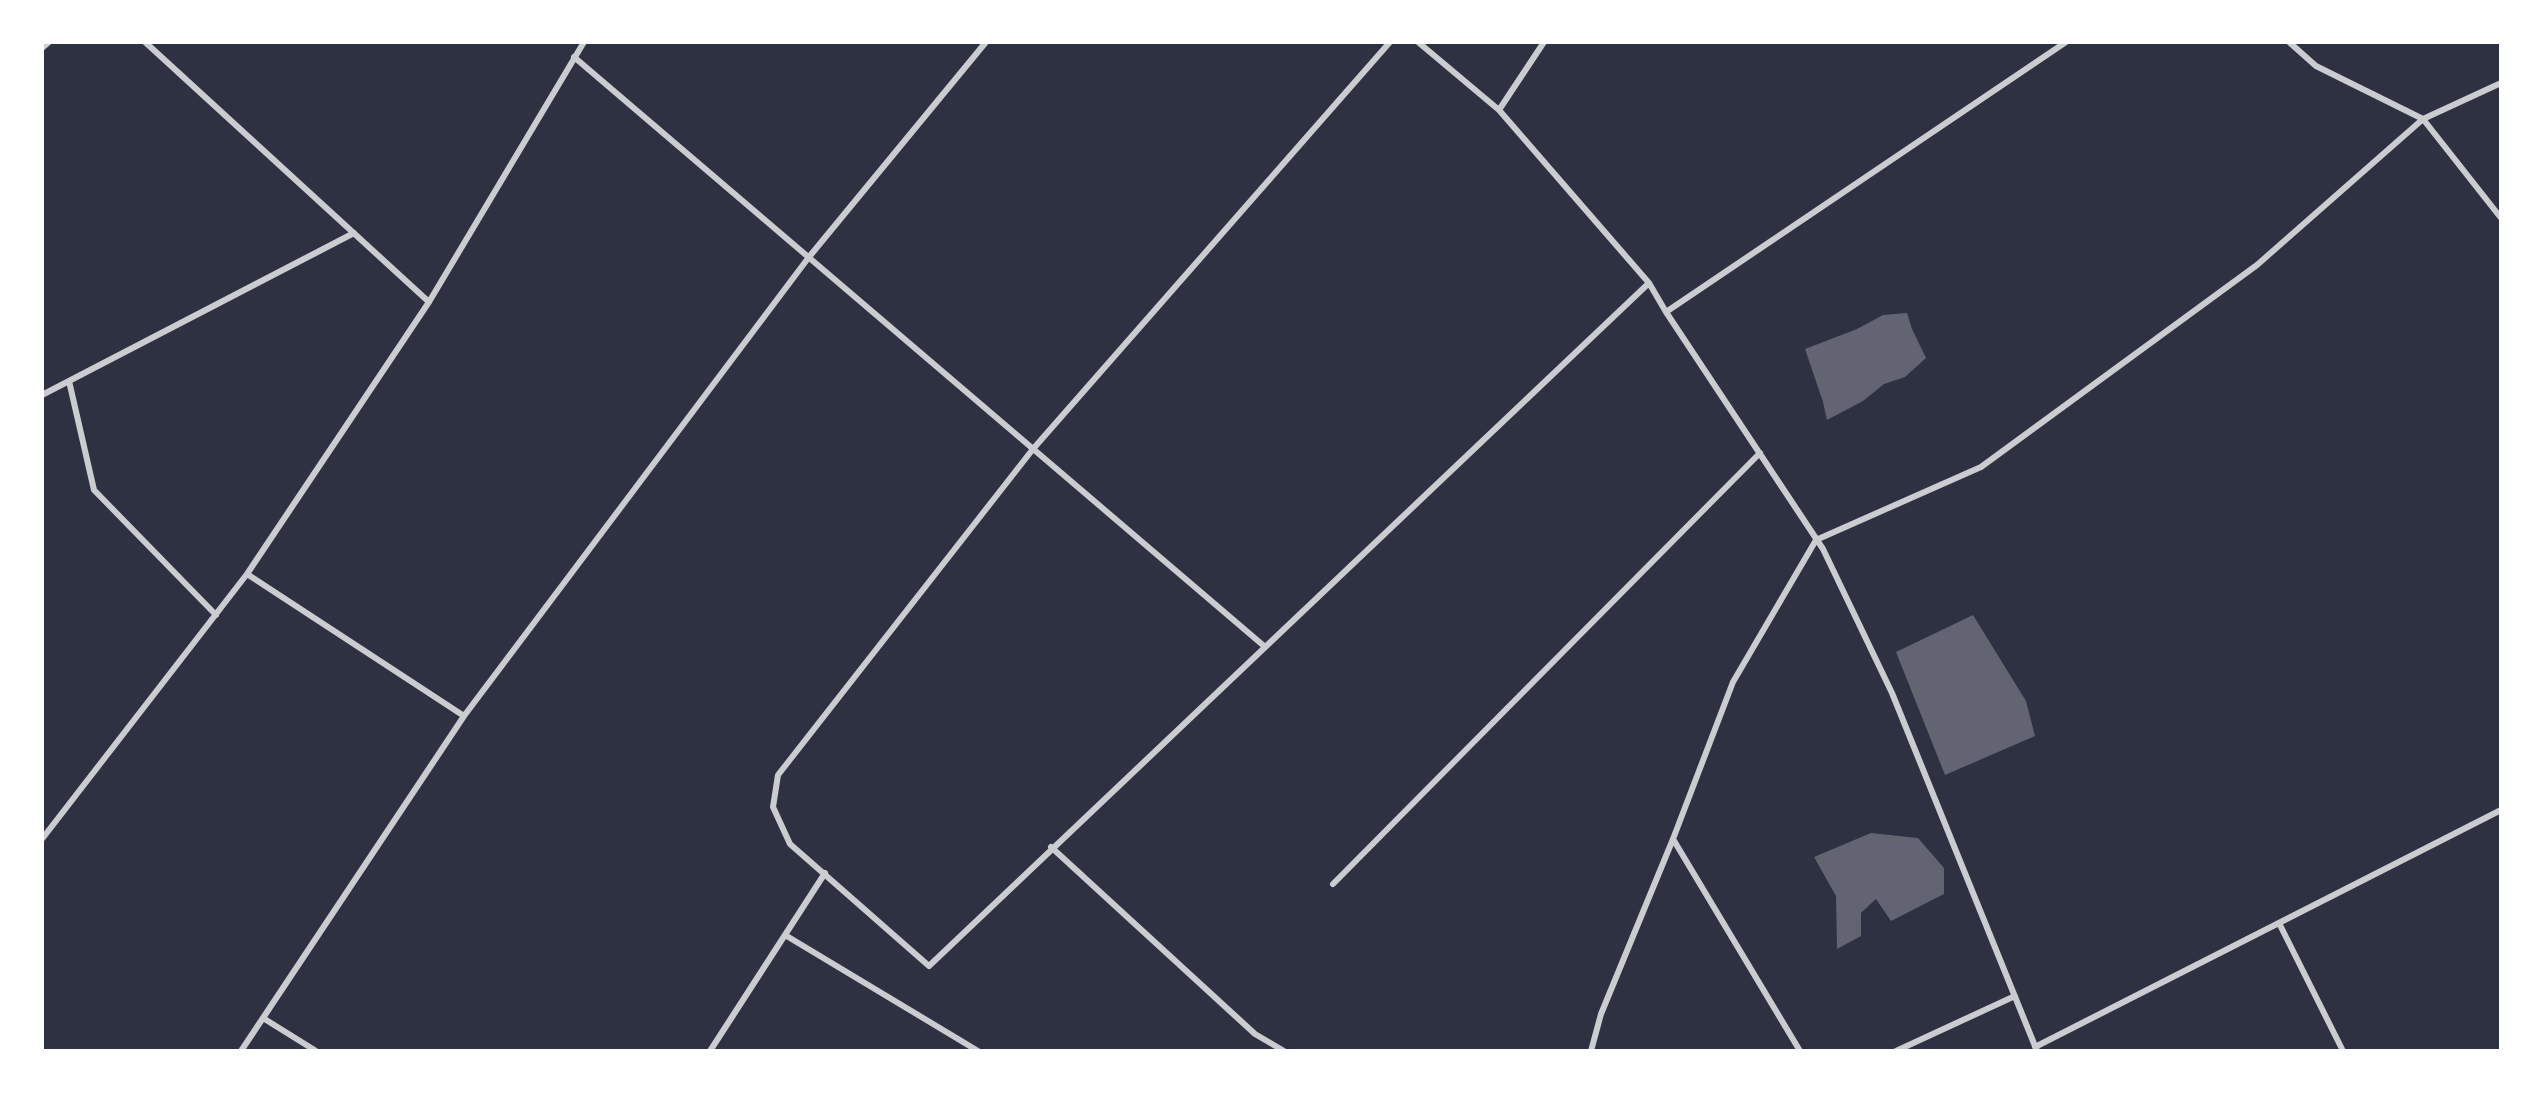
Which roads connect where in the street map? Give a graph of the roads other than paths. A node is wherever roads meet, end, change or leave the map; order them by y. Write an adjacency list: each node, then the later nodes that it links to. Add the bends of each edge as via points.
1 (49, 42): 10 (street)
2 (145, 42): 16 (street)
3 (584, 42): 11 (street)
4 (986, 42): 17 (street)
5 (1390, 42): 23 (street)
6 (1418, 42): 13 (street)
7 (1544, 42): 13 (street)
8 (2066, 42): 20 (street)
9 (2289, 42): 14 (street, via 2316,66)
10 (42, 48)
11 (574, 57): 17 (street); 19 (street)
12 (2501, 82): 14 (street)
13 (1499, 110): 18 (street)
14 (2423, 119): 15 (street); 25 (street, via 2257,264 1982,467)
15 (2501, 218)
16 (354, 233): 19 (street); 21 (street)
17 (809, 257): 23 (street); 29 (street)
18 (1649, 283): 20 (street); 28 (street)
19 (429, 302): 26 (street)
20 (1666, 312): 24 (street)
21 (69, 381): 22 (street); 27 (street, via 94,490)
22 (42, 395)
23 (1033, 449): 28 (street); 34 (street, via 778,774 773,807 790,844)
24 (1760, 453): 25 (street); 35 (street)
25 (1816, 540): 32 (street, via 1733,682); 38 (street, via 1892,693)
26 (247, 574): 27 (street); 29 (street)
27 (216, 615): 31 (street)
28 (1264, 646): 33 (street)
29 (464, 716): 39 (street)
30 (2501, 810): 36 (street)
31 (42, 839)
32 (1673, 839): 46 (street, via 1601,1014); 47 (street)
33 (1051, 847): 34 (street, via 929,966); 45 (street, via 1255,1034)
34 (825, 873): 37 (street)
35 (1333, 884)
36 (2279, 923): 40 (street); 49 (street)
37 (785, 934): 43 (street); 44 (street)
38 (2015, 996): 40 (street); 48 (street)
39 (263, 1018): 41 (street); 42 (street)
40 (2036, 1049)
41 (241, 1051)
42 (316, 1051)
43 (710, 1051)
44 (978, 1051)
45 (1284, 1051)
46 (1592, 1051)
47 (1800, 1051)
48 (1896, 1051)
49 (2343, 1051)

